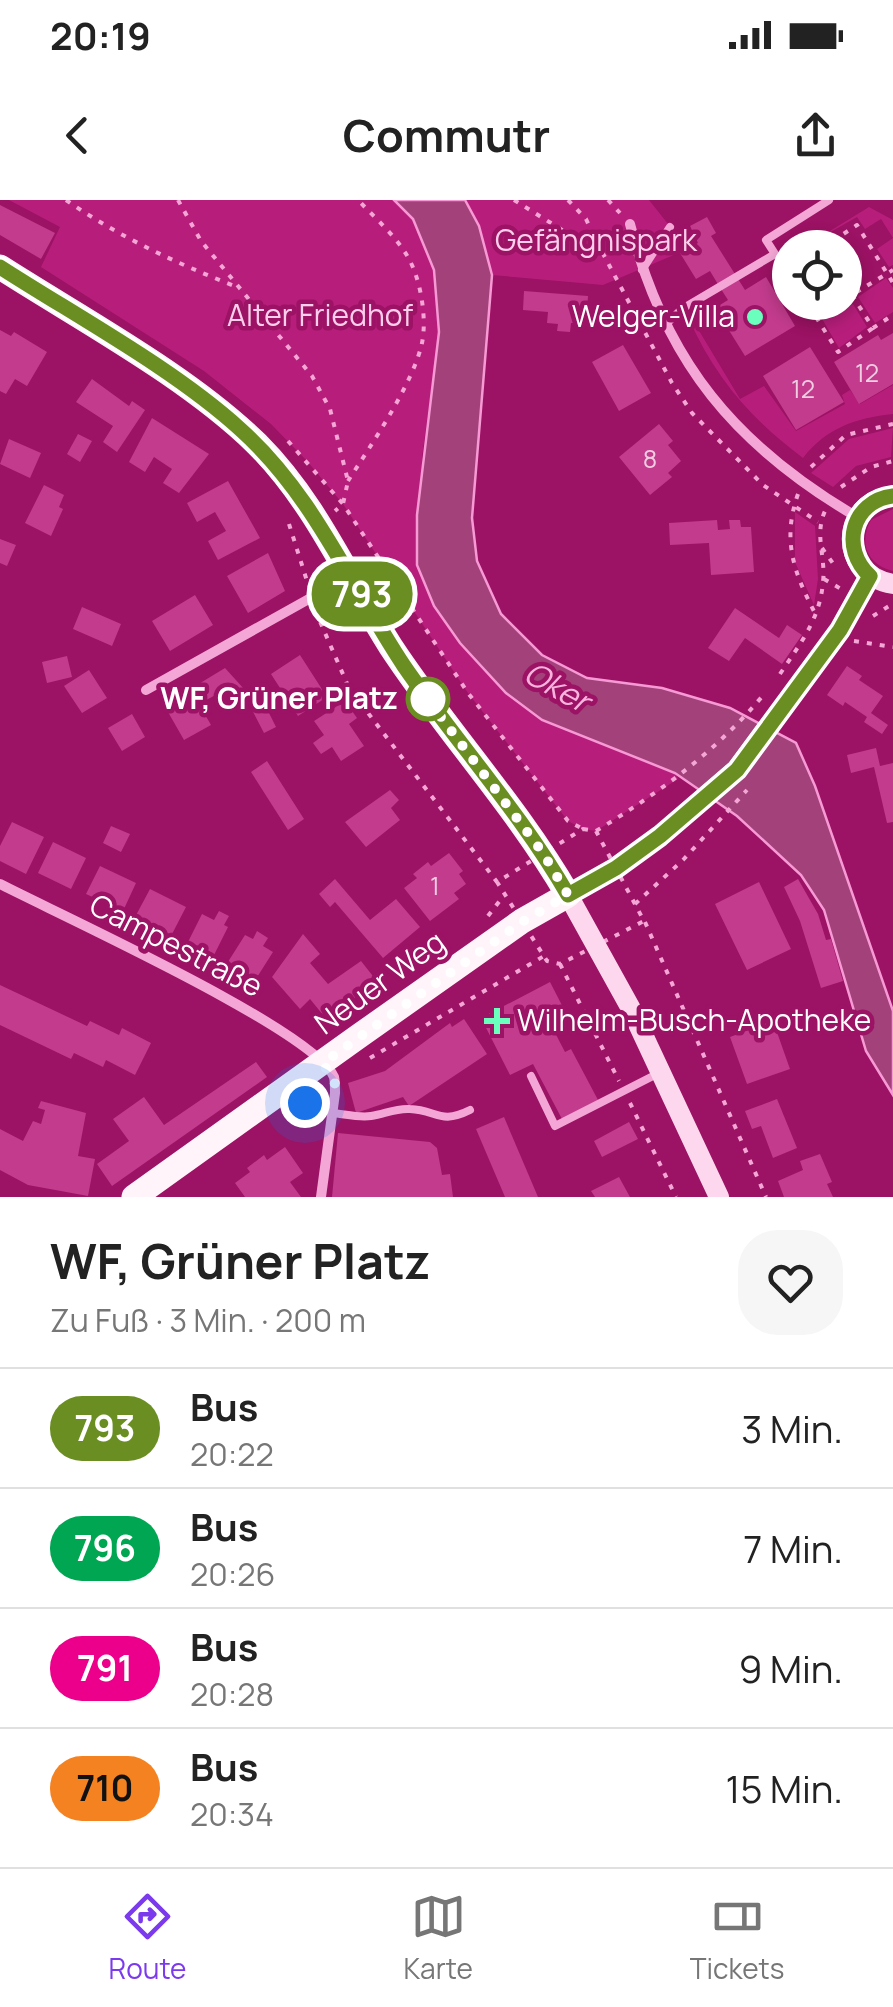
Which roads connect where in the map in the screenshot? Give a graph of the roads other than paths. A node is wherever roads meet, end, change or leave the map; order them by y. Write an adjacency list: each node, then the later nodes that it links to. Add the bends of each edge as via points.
1 (829, 200): 6 (lane, via 766,240 775,254)
2 (630, 224): 5 (street)
3 (670, 227): 5 (lane)
4 (0, 267): 9 (main road, via 237,426 286,475)
5 (642, 270): 6 (street)
6 (665, 324): 8 (street, via 703,388 747,436)
7 (893, 496): 8 (street, via 874,501)
8 (858, 517): 10 (street, via 852,544)
9 (352, 576): 12 (street); 14 (main road, via 398,656)
10 (870, 576): 11 (street); 14 (street, via 840,630 737,770 616,868)
11 (893, 584)
12 (146, 690)
13 (0, 884): 15 (street, Campestraße, via 258,1016)
14 (568, 895): 15 (main road, Neuer Weg); 16 (street)
15 (323, 1063): 19 (street, via 335,1084); 20 (main road, Neuer Weg)
16 (661, 1072): 17 (lane, via 555,1126); 22 (street)
17 (531, 1076)
18 (470, 1110): 19 (lane, via 454,1118 413,1108 368,1117)
19 (332, 1113): 21 (street)
20 (134, 1197)
21 (322, 1197)
22 (720, 1197)

